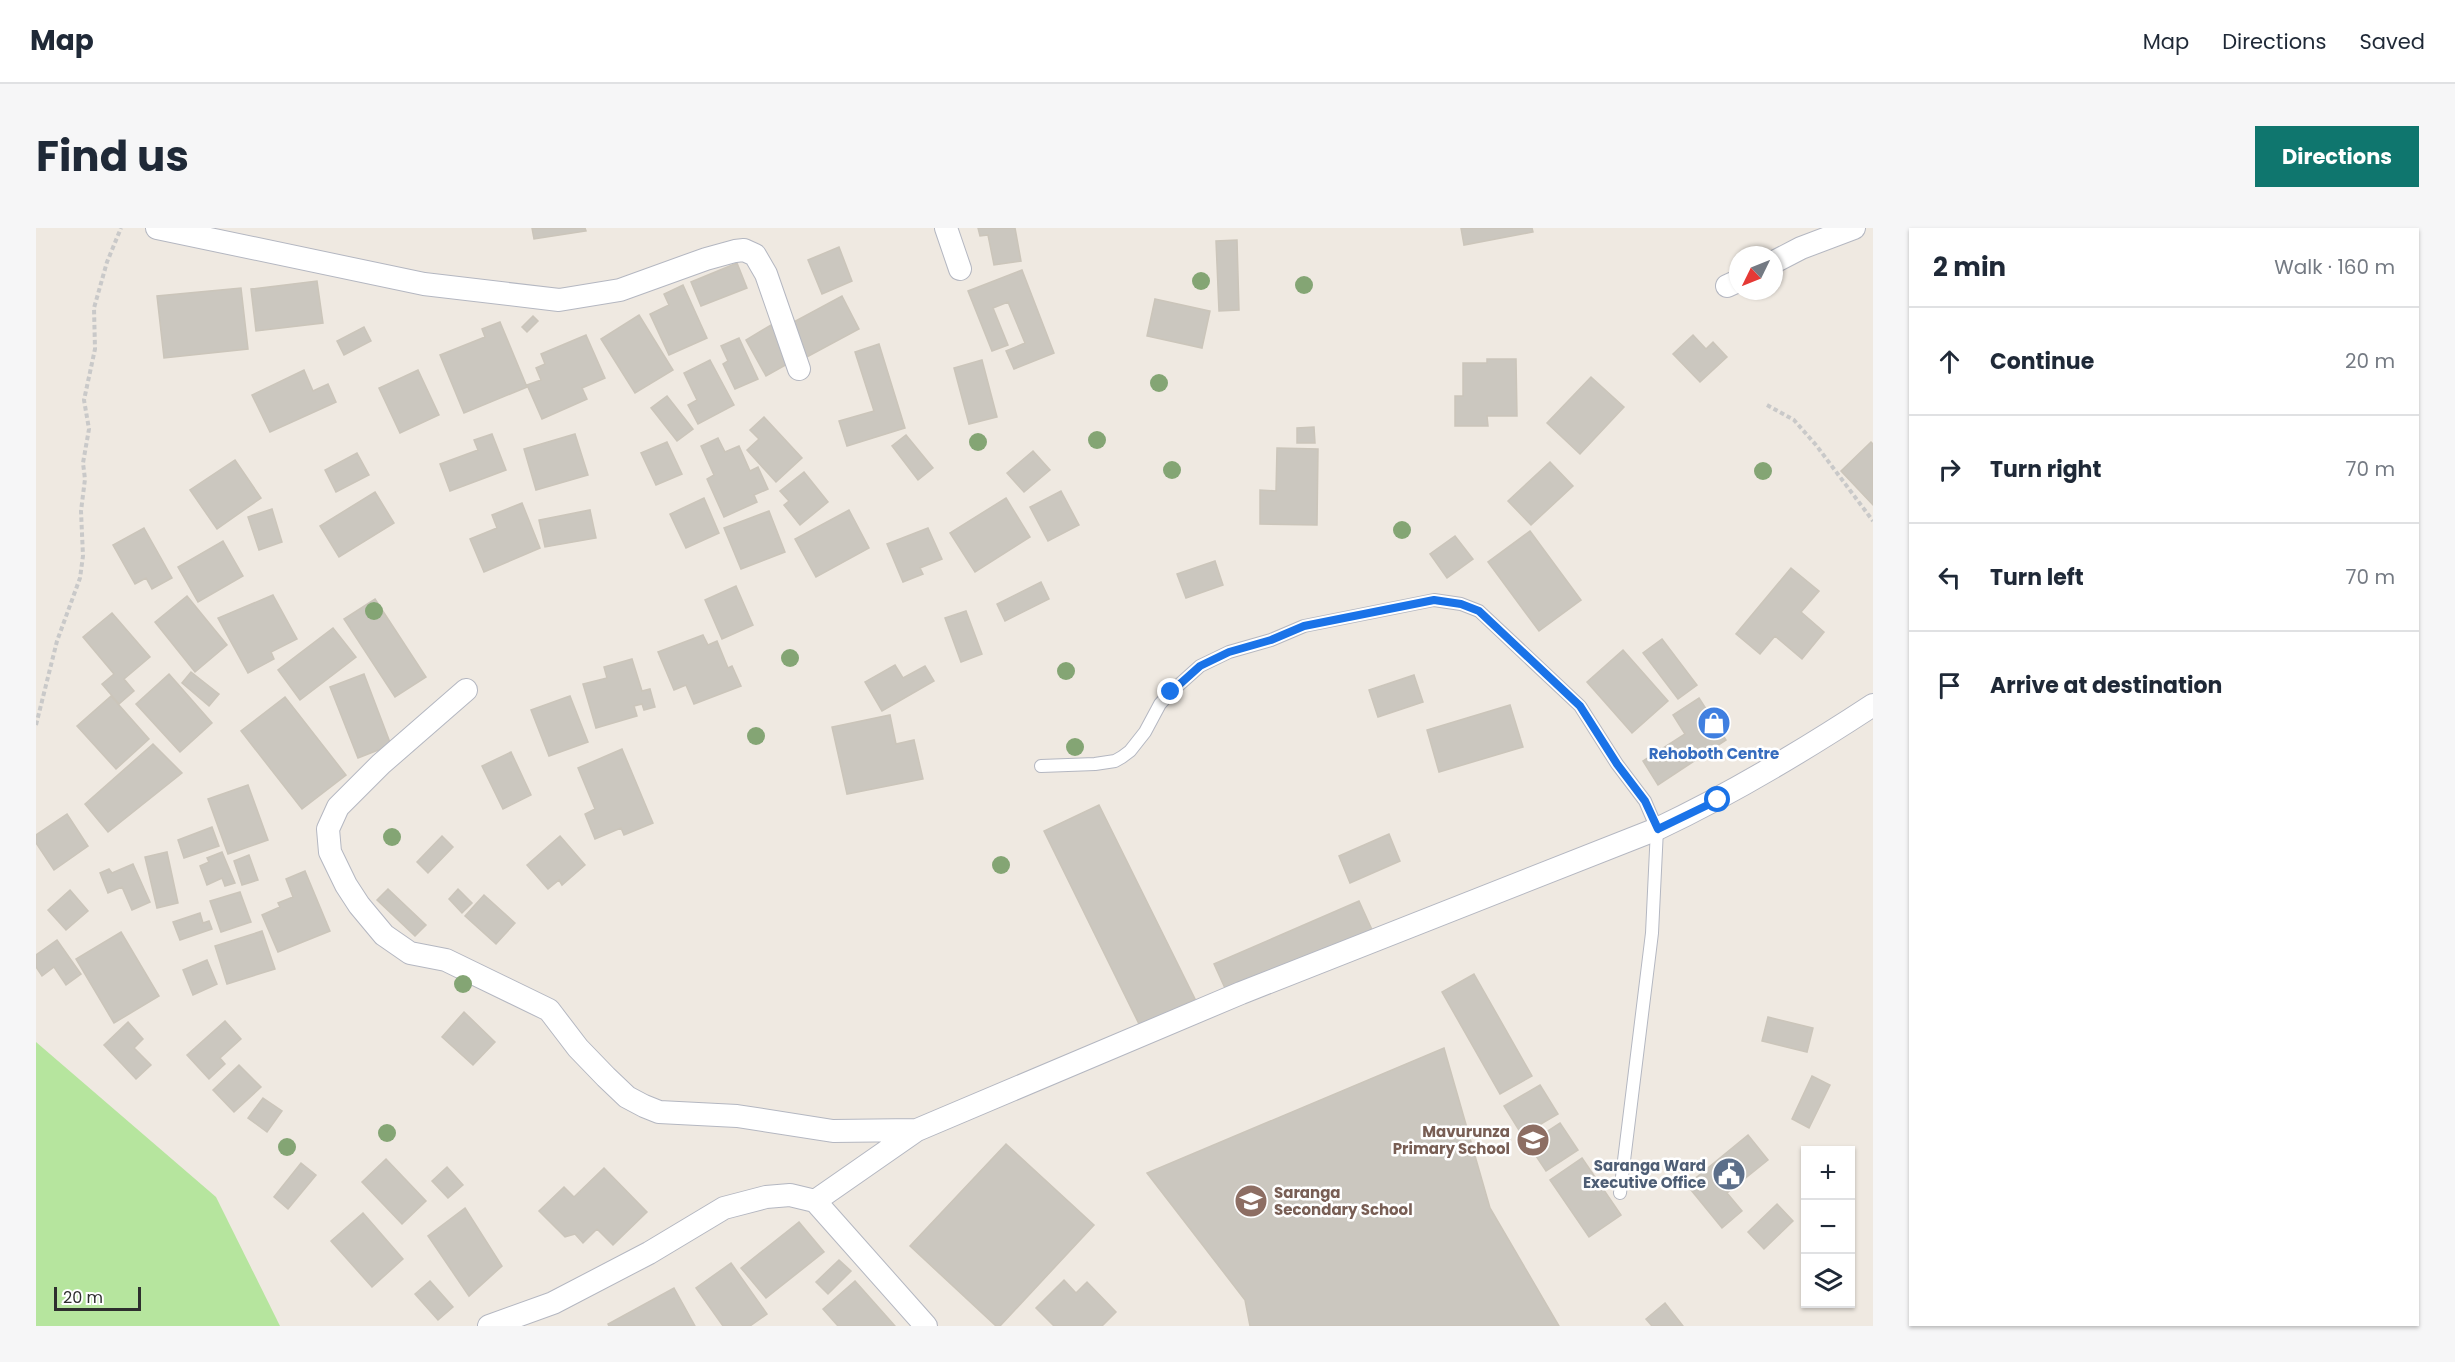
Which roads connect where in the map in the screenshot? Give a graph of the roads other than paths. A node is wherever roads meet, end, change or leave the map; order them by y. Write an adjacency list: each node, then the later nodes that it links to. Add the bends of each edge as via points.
1 (157, 228): 6 (street, via 424,284 559,300 620,290 706,259 744,250 755,255 766,274)
2 (946, 228): 5 (street)
3 (1854, 228): 4 (street)
4 (1783, 257)
5 (960, 269)
6 (799, 369)
7 (466, 690): 11 (street, via 338,807 328,829 330,852 346,885 384,935 410,953 446,960 549,1010 578,1048 627,1097 659,1112 737,1116 833,1131)
8 (1873, 705): 10 (street, via 1744,785)
9 (1041, 766): 10 (lane, via 1095,764 1122,757 1145,732 1171,692 1200,666 1229,652 1304,626 1434,600 1479,611 1580,706 1645,801)
10 (1658, 829): 11 (street, via 1241,993); 12 (lane, via 1652,933)
11 (917, 1130): 13 (street)
12 (1620, 1193)
13 (815, 1201): 14 (street, via 801,1196 774,1196 724,1208 553,1303); 15 (street)
14 (489, 1326)
15 (926, 1326)

